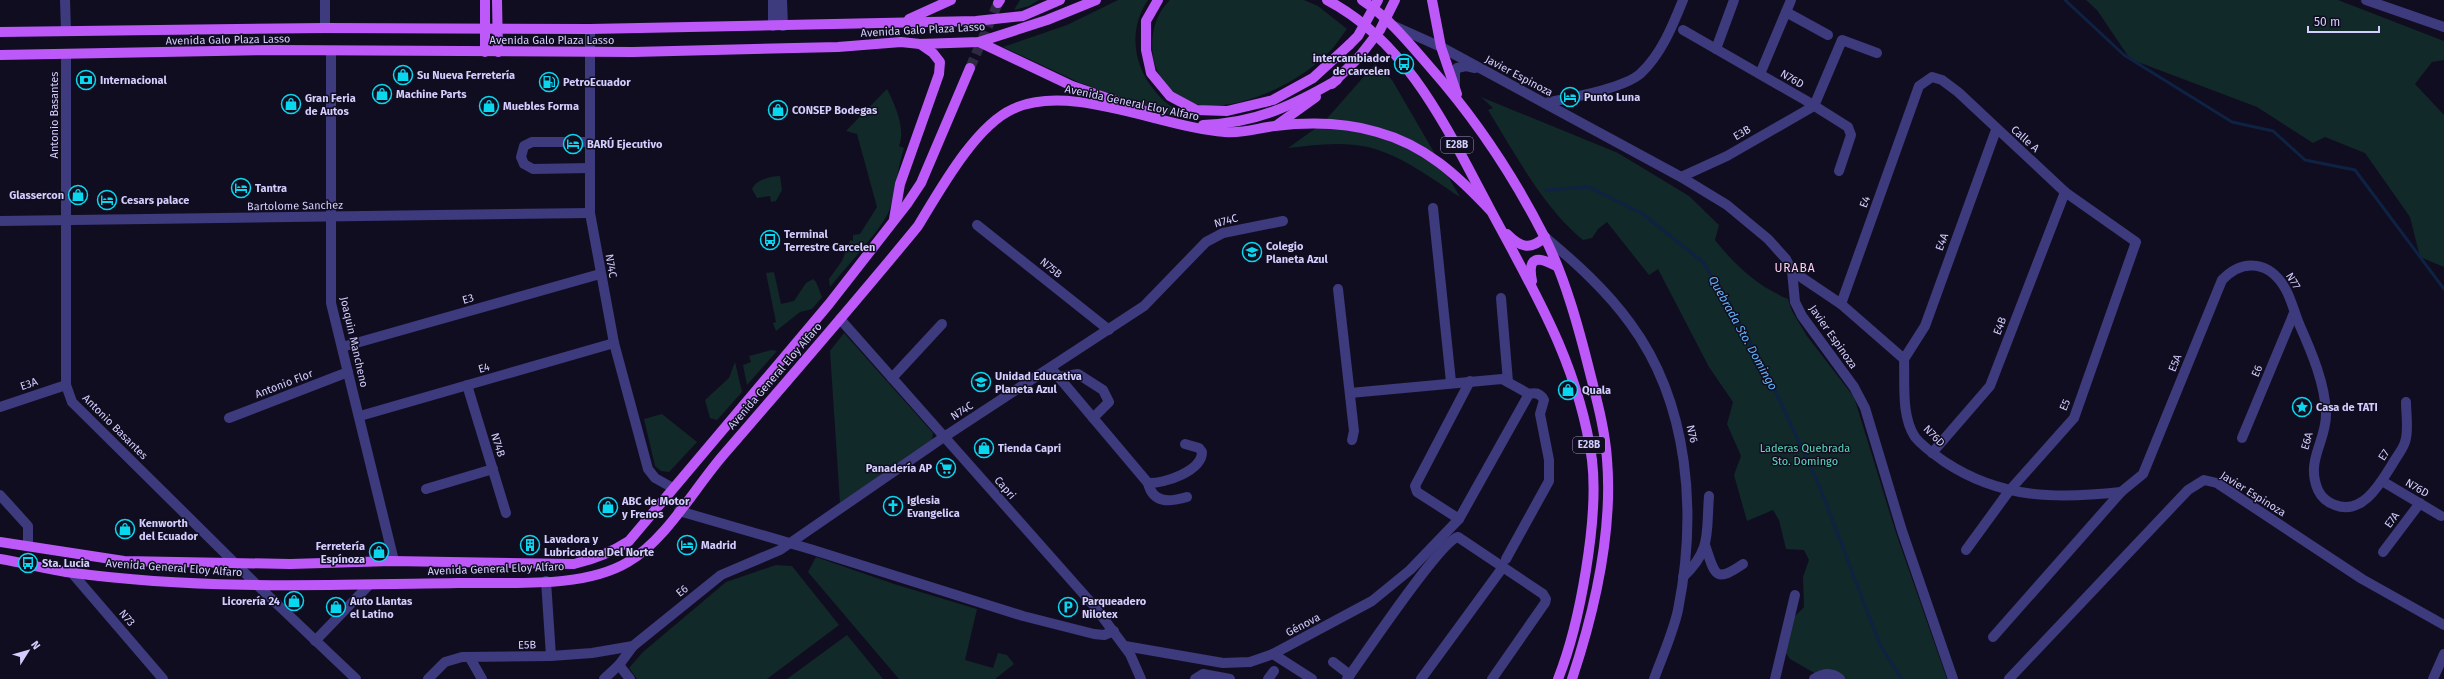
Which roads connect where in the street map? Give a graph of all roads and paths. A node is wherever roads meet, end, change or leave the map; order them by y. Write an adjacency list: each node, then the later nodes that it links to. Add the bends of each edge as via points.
1 (65, 0): 30 (street)
2 (325, 0): 25 (street)
3 (485, 0): 26 (main road)
4 (496, 0): 27 (main road)
5 (773, 0): 22 (street)
6 (782, 0): 22 (street)
7 (951, 0): 21 (main road)
8 (1060, 0): 21 (main road, Avenida Galo Plaza Lasso, via 1009,19)
9 (1096, 0): 33 (main road, Avenida Galo Plaza Lasso, via 1047,20)
10 (1158, 0): 13 (main road, bridge, via 1146,21 1146,50 1151,73 1170,96 1196,110 1227,112 1273,100 1313,78 1358,36)
11 (1327, 0): 61 (main road, E28B, via 1362,22 1404,64 1456,143)
12 (1362, 0): 23 (main road, E28B)
13 (1378, 0)
14 (1395, 0): 47 (main road, bridge, via 1380,30)
15 (1432, 0): 35 (main road)
16 (1683, 0): 49 (street, via 1668,36 1639,75 1615,86)
17 (1734, 0): 36 (street)
18 (1791, 0): 20 (street)
19 (2366, 0): 24 (street)
20 (1786, 12): 32 (street); 46 (street)
21 (901, 22): 22 (main road, Avenida Galo Plaza Lasso)
22 (778, 26): 28 (main road, Avenida Galo Plaza Lasso)
23 (1394, 26): 35 (street, Javier Espinoza); 50 (main road, E28B)
24 (2444, 26)
25 (325, 28): 26 (main road, Avenida Galo Plaza Lasso); 30 (main road, Avenida Galo Plaza Lasso)
26 (485, 29): 27 (main road, Avenida Galo Plaza Lasso); 38 (main road)
27 (497, 29): 28 (main road, Avenida Galo Plaza Lasso); 39 (main road)
28 (590, 29): 40 (street, N74C)
29 (1683, 30): 36 (street, N76D)
30 (66, 31): 31 (main road, Avenida Galo Plaza Lasso)
31 (0, 32)
32 (1828, 35)
33 (979, 42): 34 (main road, Avenida Galo Plaza Lasso); 47 (main road, via 1072,86 1175,120 1203,125 1226,124 1265,116 1288,107)
34 (920, 44): 40 (main road, Avenida Galo Plaza Lasso, via 901,42 838,47); 66 (main road, via 933,53 940,62 939,74 900,184)
35 (1441, 47): 45 (street, Javier Espinoza); 48 (main road)
36 (1716, 49): 46 (street, N76D)
37 (331, 51): 38 (main road, Avenida Galo Plaza Lasso); 43 (main road, Avenida Galo Plaza Lasso); 63 (street, Joaquin Mancheno)
38 (486, 52): 39 (main road, Avenida Galo Plaza Lasso)
39 (498, 52): 40 (main road, Avenida Galo Plaza Lasso)
40 (590, 52): 55 (street, N74C)
41 (1876, 53): 51 (street, via 1842,40)
42 (0, 55): 43 (main road, Avenida Galo Plaza Lasso)
43 (66, 55): 64 (street, Antonio Basantes)
44 (970, 68): 66 (main road, Avenida General Eloy Alfaro, via 921,183)
45 (1486, 72): 48 (street, via 1460,66 1455,72); 49 (street, Javier Espinoza)
46 (1760, 74): 51 (street, N76D)
47 (1337, 80): 53 (main road, via 1305,106)
48 (1455, 88): 50 (main road)
49 (1544, 103): 58 (street, Javier Espinoza)
50 (1463, 104): 70 (main road, E28B, via 1502,162)
51 (1814, 106): 57 (street, N76D, via 1850,131); 58 (street, E3B, via 1727,156)
52 (1912, 109): 54 (street, Calle A, via 1922,82 1932,77 1937,78 1958,92); 79 (street, E4)
53 (1274, 126): 61 (main road, Avenida General Eloy Alfaro, via 1310,123 1346,125 1406,142 1444,165); 81 (main road, Avenida General Eloy Alfaro, via 1227,133 1200,130 1082,103 1052,99 1034,101 1014,108 1002,114 983,131 918,226)
54 (1996, 130): 59 (street, Calle A); 86 (street, E4A, via 1925,326)
55 (590, 142): 56 (street, N74C); 56 (street, via 532,142 524,146 521,156 524,164 533,169)
56 (590, 168): 62 (street, N74C)
57 (1839, 171)
58 (1681, 177): 74 (street, Javier Espinoza, via 1727,205 1768,239)
59 (2065, 192): 71 (street, Calle A); 109 (street, E4B, via 1990,386)
60 (1433, 208): 92 (street)
61 (1490, 210): 69 (main road, E28B)
62 (590, 214): 63 (street, Bartolome Sanchez); 75 (street, N74C)
63 (330, 218): 64 (street, Bartolome Sanchez); 85 (street, Joaquin Mancheno, via 331,303)
64 (66, 220): 65 (street, Bartolome Sanchez); 94 (street, Antonio Basantes)
65 (0, 221)
66 (894, 221): 114 (main road, Avenida General Eloy Alfaro, via 829,304)
67 (1283, 221): 83 (street, N74C, via 1213,237 1144,306)
68 (978, 225): 83 (street, N75B)
69 (1500, 226): 70 (main road, via 1513,240 1525,247 1534,246); 77 (main road, E28B)
70 (1545, 237): 72 (main road, E28B); 138 (street, N76, via 1603,289 1631,324 1648,351 1665,388 1684,452 1686,530)
71 (2136, 242): 115 (street, E5, via 2074,418)
72 (1556, 266): 77 (main road, via 1544,259 1532,262 1531,274); 169 (main road, E28B, via 1582,342 1600,414 1607,459 1608,501 1602,553 1594,602)
73 (2264, 268): 80 (street, N77, via 2276,276 2286,290); 116 (street, E5A, via 2241,266 2231,270 2222,280 2143,474)
74 (1792, 270): 79 (street); 174 (street, Javier Espinoza, via 1792,292 1802,316 1854,387 1865,408 1902,531)
75 (600, 274): 84 (street, N74C); 85 (street, E3)
76 (1338, 289): 96 (street)
77 (1535, 289): 168 (main road, E28B, via 1569,367 1584,419 1592,461 1593,500 1581,592 1572,634)
78 (1501, 298): 93 (street)
79 (1841, 304): 86 (street)
80 (2294, 313): 106 (street, E6); 121 (street, E6A, via 2311,352 2325,398 2326,415 2315,456 2314,478 2319,492 2329,503 2343,508)
81 (840, 319): 90 (street, Capri); 122 (main road, Avenida General Eloy Alfaro, via 724,454)
82 (942, 324): 90 (street)
83 (1109, 330): 87 (street, N74C)
84 (614, 343): 95 (street, E4); 114 (street, N74C, via 648,469 655,478)
85 (342, 347): 88 (street, Joaquin Mancheno)
86 (1904, 359): 109 (street, N76D, via 1907,418 1915,436)
87 (1051, 368): 89 (street); 105 (street, N74C)
88 (348, 372): 102 (street, Joaquin Mancheno); 103 (street, Antonio Flor)
89 (1058, 377): 104 (street); 104 (street, via 1078,374 1104,390 1109,402)
90 (892, 378): 105 (street, Capri)
91 (1470, 381): 92 (street); 93 (street, via 1502,379); 125 (street, via 1415,486 1418,492)
92 (1451, 382): 96 (street)
93 (1508, 382): 97 (street)
94 (66, 385): 99 (street, E3A); 134 (street, Antonio Basantes, via 72,402)
95 (467, 385): 102 (street, E4); 110 (street, N74B)
96 (1350, 393): 107 (street, via 1354,431)
97 (1529, 394): 100 (street, via 1539,394 1543,398 1544,405); 101 (street, Génova)
98 (2406, 402): 111 (street, E7, via 2405,443)
99 (0, 407)
100 (1540, 414): 101 (street); 135 (street, via 1549,460 1549,481)
101 (1519, 415): 125 (street, Génova)
102 (360, 416): 133 (street, Joaquin Mancheno)
103 (229, 418)
104 (1093, 418): 112 (street)
105 (944, 437): 127 (street, N74C); 144 (street, Capri)
106 (2242, 438)
107 (1352, 440)
108 (1185, 444): 112 (street, via 1199,448 1202,452 1200,462 1194,468 1164,482)
109 (1932, 453): 115 (street, N76D, via 1963,474)
110 (493, 469): 113 (street); 123 (street, N74B)
111 (2382, 481): 120 (street, N76D); 121 (street, E7, via 2366,500)
112 (1148, 484): 119 (street, via 1153,495 1164,501)
113 (426, 488)
114 (673, 488): 133 (main road, Avenida General Eloy Alfaro, via 629,541 593,560 574,564)
115 (2009, 491): 116 (street, N76D, via 2053,496); 130 (street, E5)
116 (2121, 492): 145 (street, E5A)
117 (0, 494): 128 (street, via 28,526)
118 (1709, 496): 129 (street)
119 (1187, 497)
120 (2420, 503): 124 (street, N76D); 131 (street, E7A)
121 (2354, 506)
122 (679, 511): 127 (street); 139 (main road, Avenida General Eloy Alfaro, via 653,542 621,566 595,575)
123 (506, 513)
124 (2441, 516)
125 (1459, 520): 149 (street, Génova, via 1410,570 1372,601)
126 (0, 542): 128 (main road, Avenida General Eloy Alfaro)
127 (790, 542): 144 (street, via 1023,616 1094,634 1104,635); 147 (street, E6, via 770,556 721,575)
128 (28, 545): 134 (main road, Avenida General Eloy Alfaro, via 124,561)
129 (1705, 545): 136 (street, via 1713,567 1722,575 1726,576); 138 (street, via 1698,564)
130 (1966, 550)
131 (2383, 552)
132 (0, 559): 137 (main road, Avenida General Eloy Alfaro)
133 (394, 561): 134 (main road, Avenida General Eloy Alfaro, via 290,564)
134 (236, 562): 140 (street, Antonio Basantes)
135 (1505, 563): 156 (street, via 1458,537 1453,539 1432,562); 166 (street); 167 (street, via 1546,599)
136 (1743, 564)
137 (72, 573): 140 (main road, Avenida General Eloy Alfaro, via 170,582); 157 (street, N73)
138 (1683, 577): 170 (street, N76, via 1677,612)
139 (546, 581): 141 (main road, Avenida General Eloy Alfaro); 151 (street)
140 (257, 585): 141 (main road, Avenida General Eloy Alfaro); 146 (street, Antonio Basantes)
141 (369, 585): 146 (street)
142 (1795, 595): 171 (street)
143 (2444, 625): 175 (street, Javier Espinoza, via 2362,579 2217,483 2204,480 2188,490)
144 (1114, 631): 148 (street, Capri)
145 (1993, 637)
146 (315, 641): 158 (street, Antonio Basantes)
147 (633, 646): 151 (street, E5B); 154 (street, E6)
148 (1125, 646): 149 (street, Génova, via 1223,663 1250,662); 155 (street, Capri)
149 (1273, 654): 165 (street)
150 (2444, 654): 176 (street)
151 (551, 656): 152 (street, E5B)
152 (470, 658): 159 (street, E5B, via 462,657 445,662); 160 (street)
153 (1333, 662): 156 (street)
154 (619, 665): 161 (street, E6); 162 (street)
155 (1137, 676)
156 (1348, 677)
157 (162, 679)
158 (356, 679)
159 (428, 679)
160 (482, 679)
161 (604, 679)
162 (630, 679)
163 (1195, 679): 164 (street, via 1203,674)
164 (1230, 679)
165 (1312, 679)
166 (1421, 679)
167 (1492, 679)
168 (1558, 679)
169 (1572, 679)
170 (1654, 679)
171 (1775, 679)
172 (1814, 679): 173 (street, via 1825,674 1832,674)
173 (1840, 679)
174 (1953, 679)
175 (2009, 679)
176 (2433, 679)

